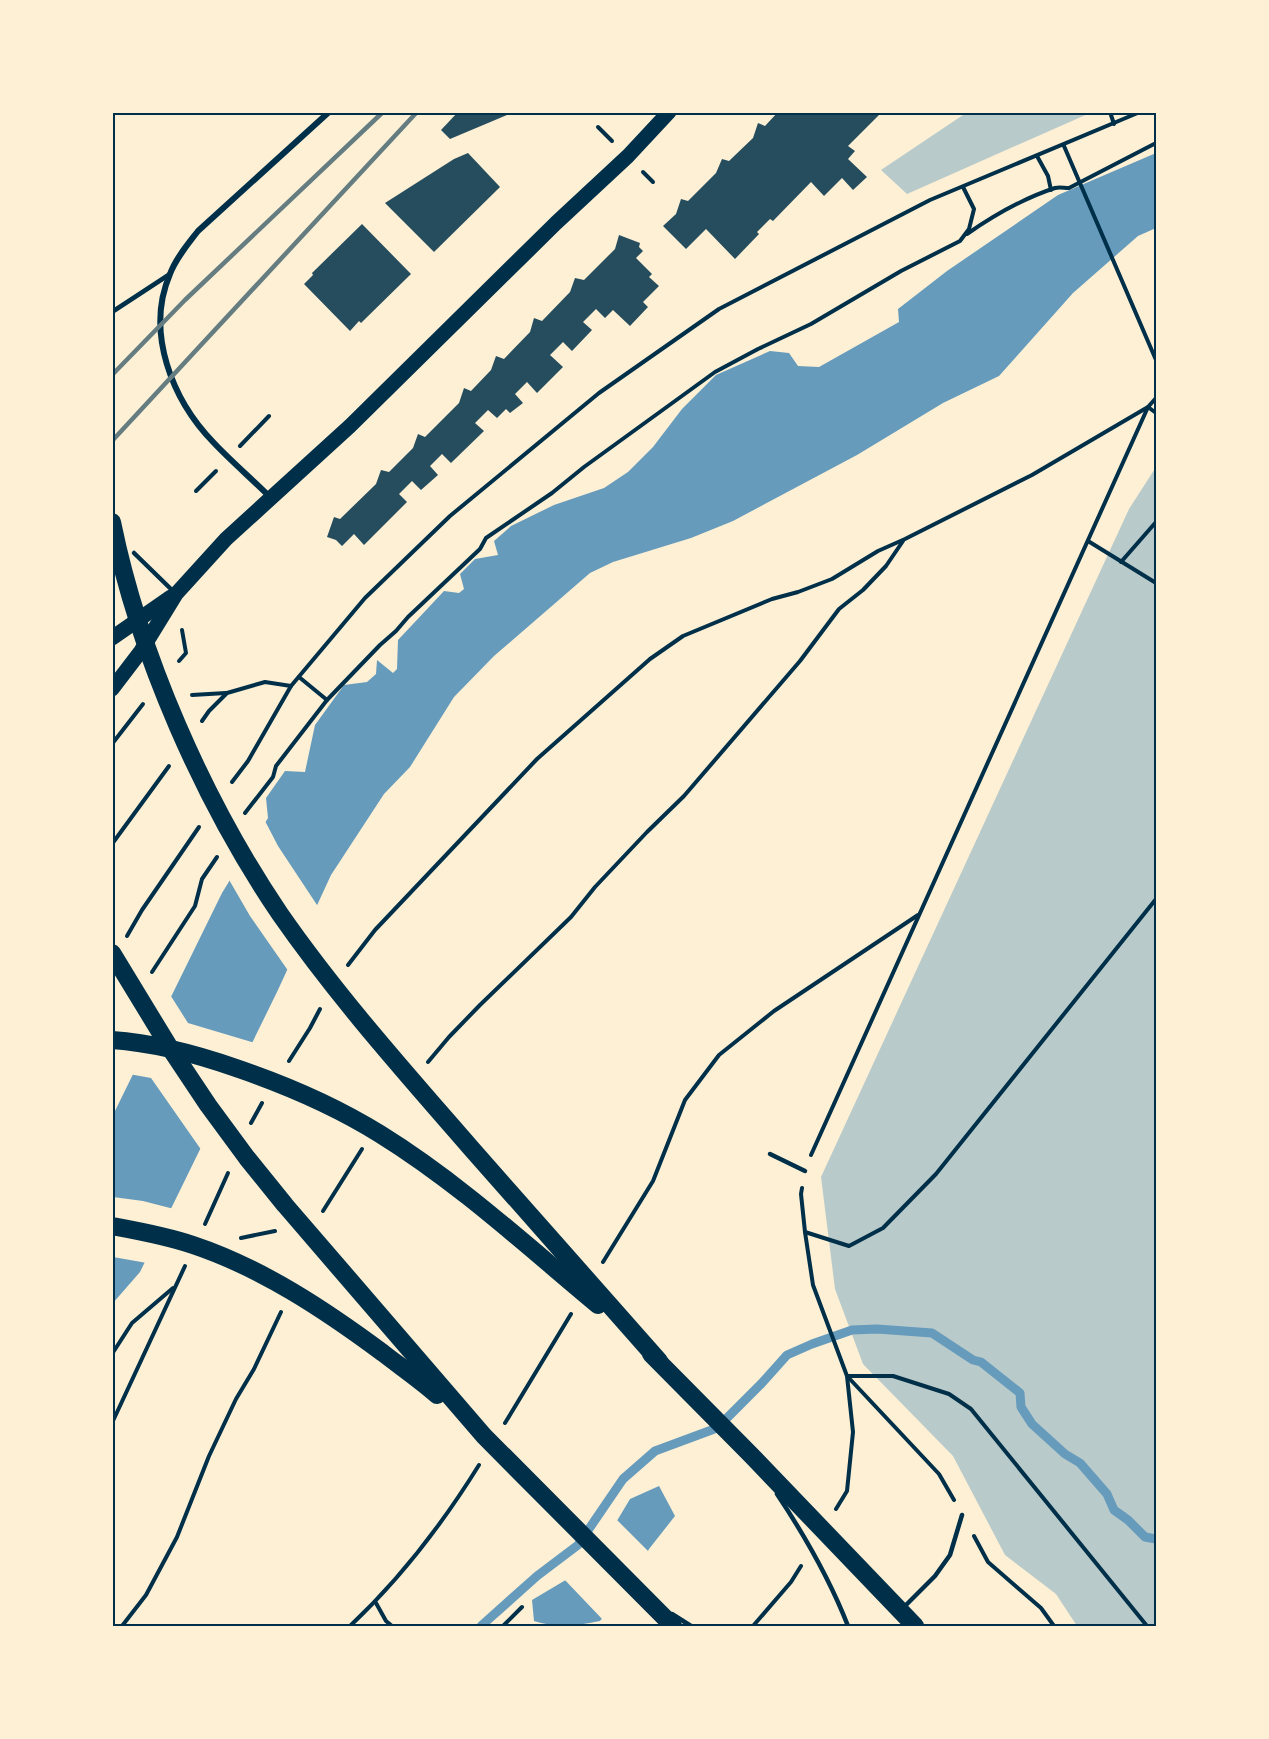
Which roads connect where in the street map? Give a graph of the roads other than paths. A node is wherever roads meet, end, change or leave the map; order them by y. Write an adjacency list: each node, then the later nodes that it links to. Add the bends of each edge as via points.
1 (329, 112): 3 (street, via 206,223)
2 (669, 112): 5 (main road)
3 (170, 274): 4 (lane); 5 (street, via 161,306 170,377 198,425)
4 (112, 312)
5 (272, 499): 8 (main road, via 226,539)
6 (112, 522): 16 (highway, via 137,616 169,705 225,822 279,912 379,1043)
7 (134, 553): 8 (lane)
8 (176, 594): 9 (main road); 10 (main road)
9 (112, 638)
10 (112, 690)
11 (112, 953): 17 (highway, via 168,1045 248,1158)
12 (112, 1040): 16 (highway, via 177,1050 249,1072 316,1100 380,1134 469,1197)
13 (770, 1154): 14 (lane)
14 (805, 1171)
15 (112, 1226): 17 (highway, via 192,1245 284,1287 383,1353)
16 (659, 1361): 18 (highway)
17 (484, 1436): 22 (highway)
18 (751, 1455): 19 (lane); 23 (highway)
19 (769, 1481)
20 (775, 1490): 26 (lane, via 813,1552)
21 (962, 1515): 23 (lane, via 950,1556)
22 (614, 1567): 24 (highway); 25 (lane)
23 (900, 1611): 27 (highway)
24 (673, 1626)
25 (691, 1626)
26 (848, 1626)
27 (915, 1626)

